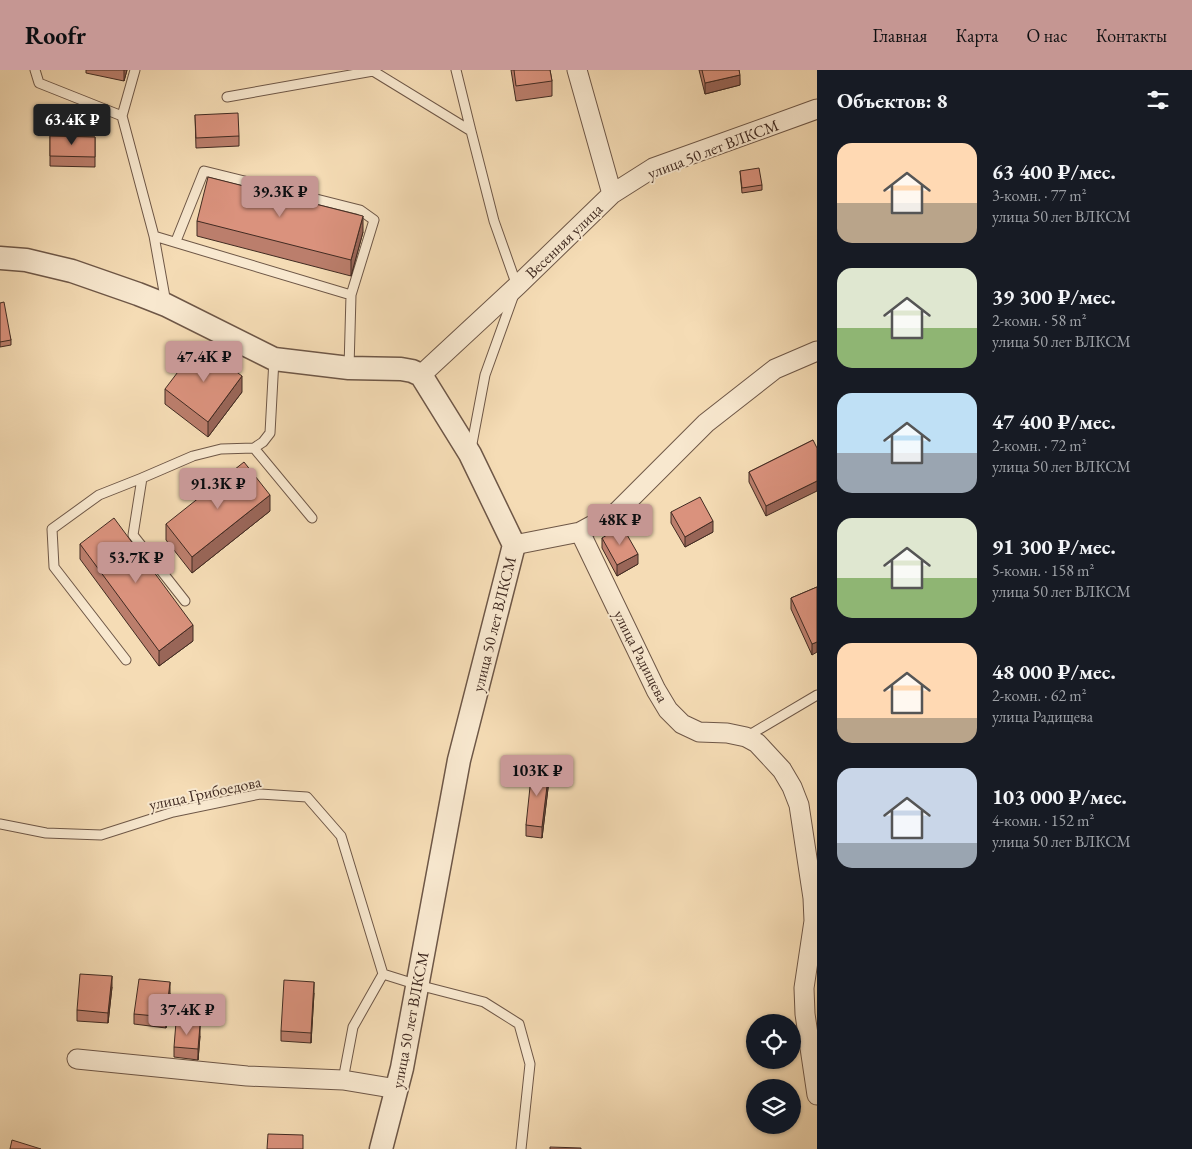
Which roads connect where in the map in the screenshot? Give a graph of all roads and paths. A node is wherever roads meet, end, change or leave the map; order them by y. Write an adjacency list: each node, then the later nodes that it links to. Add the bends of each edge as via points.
1 (35, 70): 7 (lane, via 39,82)
2 (135, 70): 7 (lane)
3 (456, 70): 8 (lane)
4 (577, 70): 9 (street, Весенняя улица)
5 (227, 97): 8 (lane, via 373,71)
6 (817, 109): 9 (street, улица 50 лет ВЛКСМ, via 654,168)
7 (122, 116): 10 (lane)
8 (471, 131): 13 (lane, via 494,221)
9 (612, 194): 13 (street, Весенняя улица)
10 (154, 236): 11 (lane); 15 (lane)
11 (176, 241): 14 (lane); 14 (lane, via 204,171 360,210 374,220)
12 (0, 258): 15 (street, via 26,260 72,271)
13 (517, 286): 19 (street, Весенняя улица); 21 (lane, via 485,375)
14 (351, 295): 18 (lane)
15 (166, 305): 17 (street)
16 (817, 351): 24 (street, via 775,369 706,423 617,512)
17 (274, 358): 18 (street); 20 (lane, via 270,433)
18 (349, 368): 19 (street, via 401,369)
19 (421, 375): 21 (street, улица 50 лет ВЛКСМ)
20 (254, 448): 22 (lane, via 221,449 193,456); 23 (lane)
21 (470, 454): 25 (street, улица 50 лет ВЛКСМ)
22 (142, 478): 26 (lane, via 133,535); 27 (lane, via 99,495 52,529 54,567)
23 (312, 518)
24 (580, 532): 25 (street); 29 (street, улица Радищева, via 668,710 682,724 699,732)
25 (514, 545): 32 (street, улица 50 лет ВЛКСМ, via 459,760)
26 (185, 601)
27 (126, 660)
28 (817, 695): 29 (lane)
29 (746, 737): 36 (street, улица Радищева, via 757,743 782,770 799,805 814,898 804,997)
30 (0, 824): 31 (lane, улица Грибоедова, via 46,833 101,835 173,812 260,794 307,797 341,836)
31 (383, 974): 32 (lane); 34 (lane, via 353,1027)
32 (418, 985): 35 (street, улица 50 лет ВЛКСМ); 38 (lane, via 484,1002 519,1024 530,1064)
33 (77, 1059): 34 (street, via 247,1076)
34 (343, 1080): 35 (street)
35 (397, 1089): 37 (street, улица 50 лет ВЛКСМ)
36 (817, 1096)
37 (381, 1149)
38 (521, 1149)

